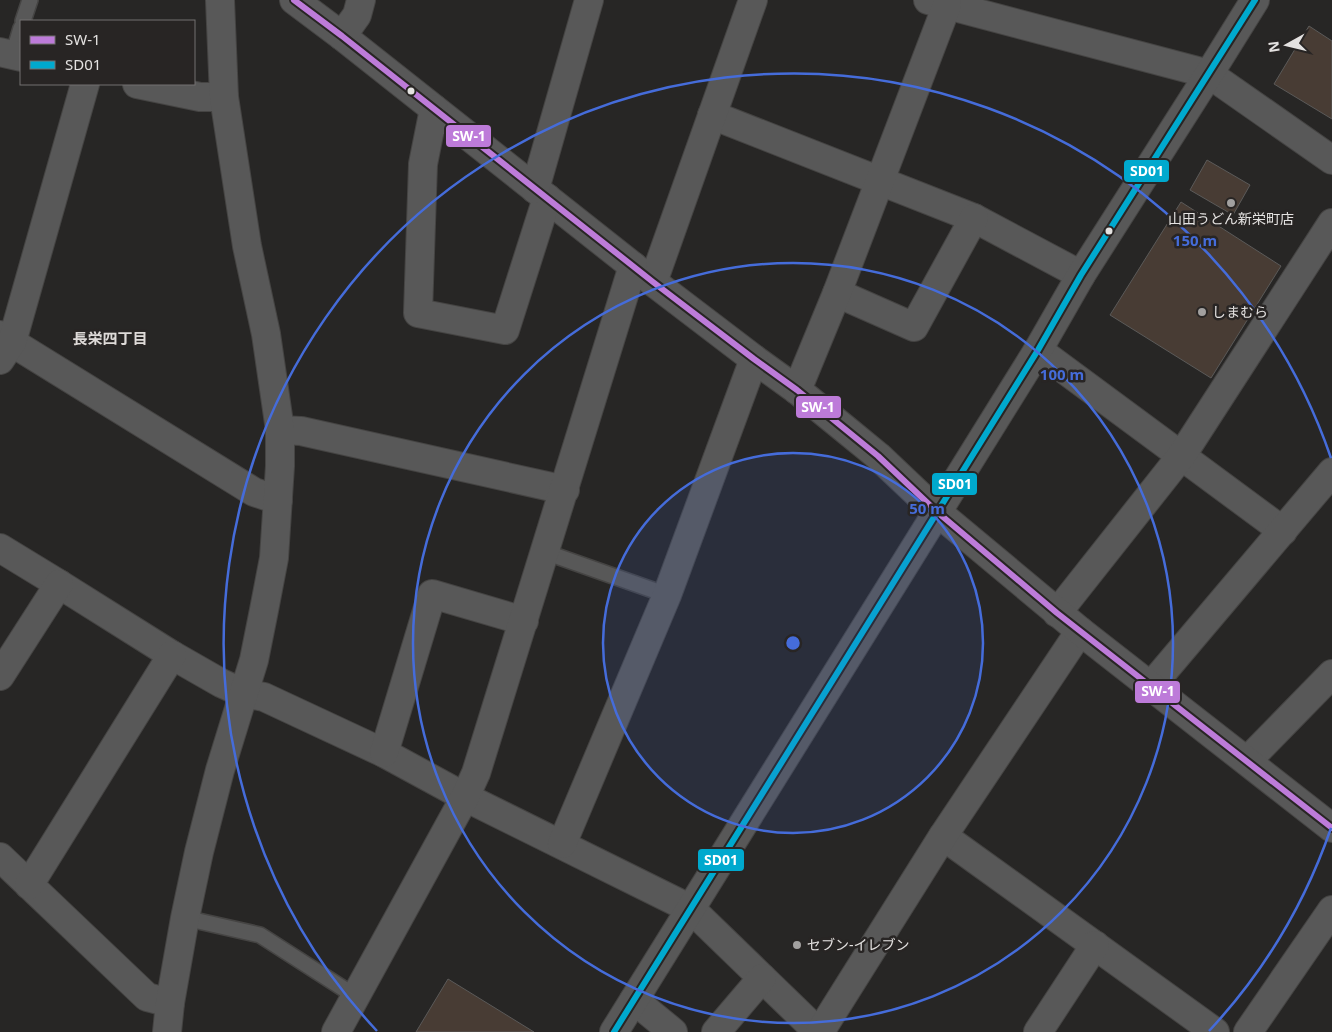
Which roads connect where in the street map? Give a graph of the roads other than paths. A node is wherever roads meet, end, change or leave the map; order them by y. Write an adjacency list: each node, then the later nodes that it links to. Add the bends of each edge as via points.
1 (30, 0): 9 (lane)
2 (220, 0): 16 (street)
3 (294, 0): 11 (street)
4 (361, 0): 11 (street, via 357,15)
5 (589, 0): 21 (street)
6 (753, 0): 18 (street)
7 (1255, 0): 13 (street)
8 (937, 2): 13 (street); 20 (street)
9 (23, 20)
10 (20, 31): 12 (lane)
11 (342, 36): 17 (street)
12 (11, 55)
13 (1209, 74): 19 (street); 25 (street)
14 (85, 85): 27 (street)
15 (142, 85): 16 (street, via 200,97)
16 (224, 97): 31 (street)
17 (434, 109): 21 (street); 21 (street, via 423,164 418,313 505,330)
18 (712, 115): 20 (street); 24 (street)
19 (1332, 160)
20 (880, 181): 22 (street); 26 (street)
21 (541, 193): 24 (street)
22 (974, 218): 25 (street); 26 (street, via 914,328)
23 (1332, 223): 32 (street)
24 (643, 274): 29 (street); 34 (street)
25 (1081, 274): 28 (street)
26 (837, 293): 30 (street)
27 (4, 346): 35 (street, via 254,492)
28 (1038, 350): 32 (street); 36 (street)
29 (754, 359): 30 (street); 41 (street)
30 (797, 390): 36 (street, via 878,456)
31 (280, 430): 34 (street, via 301,431); 35 (street)
32 (1182, 455): 37 (street); 42 (street)
33 (1332, 472): 37 (street)
34 (565, 490): 39 (street)
35 (278, 500): 49 (street, via 274,558 254,660)
36 (936, 511): 42 (street); 58 (street)
37 (1283, 531): 48 (street)
38 (0, 548): 40 (street)
39 (545, 552): 41 (lane); 43 (street)
40 (59, 584): 45 (street); 47 (street)
41 (667, 595): 55 (street)
42 (1057, 612): 44 (street)
43 (524, 621): 50 (street, via 432,594); 52 (street, via 476,773)
44 (1080, 631): 48 (street); 54 (street)
45 (172, 655): 49 (street, via 221,683); 57 (street)
46 (1332, 674): 51 (street)
47 (0, 676)
48 (1151, 686): 51 (street)
49 (244, 692): 50 (street, via 264,697); 60 (street, via 220,770)
50 (384, 754): 52 (street)
51 (1247, 761): 53 (street)
52 (465, 797): 55 (street); 63 (street)
53 (1332, 828)
54 (943, 836): 61 (street); 71 (street)
55 (562, 844): 58 (street)
56 (0, 857): 57 (street)
57 (29, 885): 65 (street, via 147,997)
58 (691, 909): 62 (street); 64 (street)
59 (1332, 910): 74 (street)
60 (185, 918): 63 (lane, via 260,935); 65 (street)
61 (1095, 945): 72 (street); 73 (street)
62 (762, 978): 70 (street); 71 (street)
63 (356, 996): 67 (street)
64 (634, 1000): 68 (street); 69 (street)
65 (170, 1003): 66 (street)
66 (167, 1032)
67 (336, 1032)
68 (614, 1032)
69 (673, 1032)
70 (716, 1032)
71 (819, 1032)
72 (1038, 1032)
73 (1215, 1032)
74 (1248, 1032)

